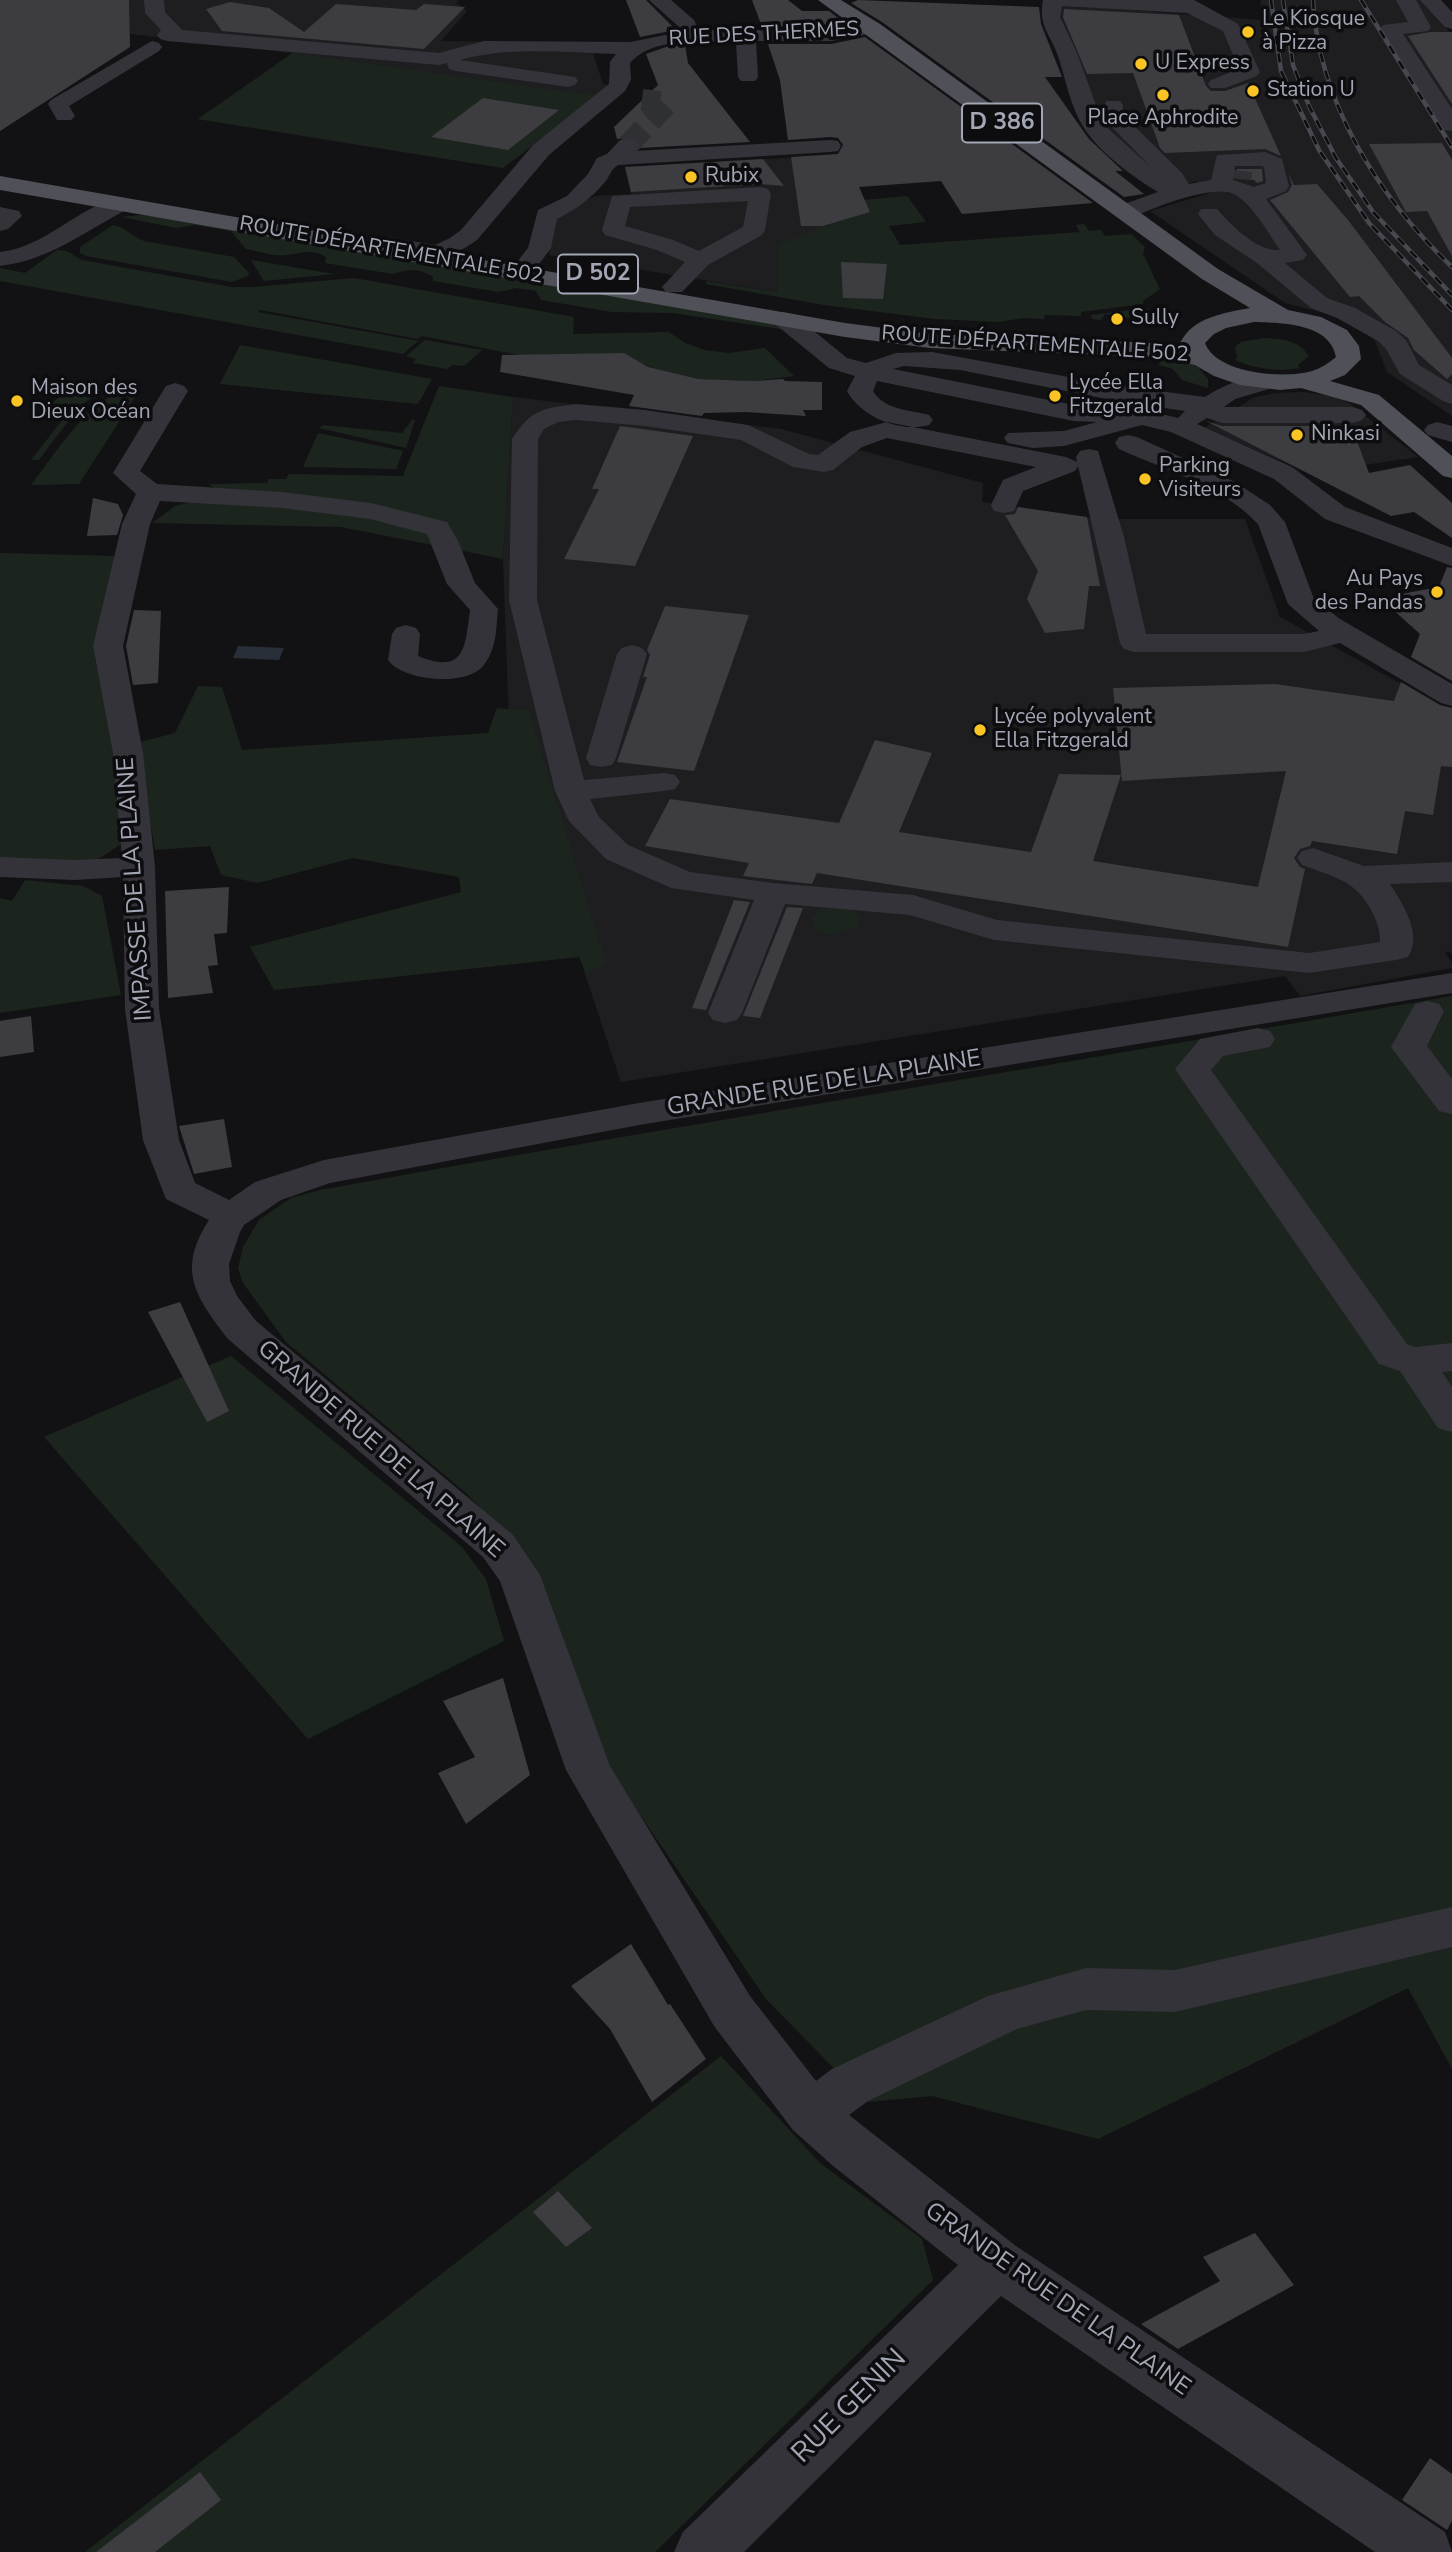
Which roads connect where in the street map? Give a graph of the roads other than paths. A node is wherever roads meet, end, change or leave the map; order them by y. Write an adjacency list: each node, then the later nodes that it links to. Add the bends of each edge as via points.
1 (154, 0): 17 (street, via 155,13 173,31 167,35)
2 (660, 0): 11 (street, via 687,23)
3 (828, 0): 10 (main road, D 386)
4 (1055, 0): 8 (street); 29 (street, via 1050,17 1094,127 1153,180)
5 (1158, 0): 8 (street, via 1185,2)
6 (1406, 0): 26 (street, via 1421,27 1390,29)
7 (1430, 0): 9 (street)
8 (1191, 7): 21 (street, via 1231,28 1250,72)
9 (1452, 23)
10 (873, 28): 14 (street, RUE DES THERMES); 31 (main road, D 386)
11 (690, 36): 12 (street, RUE DES THERMES); 16 (street, RUE DES THERMES)
12 (746, 36): 14 (street, RUE DES THERMES); 19 (street)
13 (853, 43): 14 (street)
14 (789, 45)
15 (152, 47): 24 (street, via 58,104)
16 (632, 48): 17 (street, RUE DES THERMES, via 484,47); 18 (street, via 620,62)
17 (439, 60): 20 (street)
18 (619, 72): 22 (street); 36 (street, via 618,87 541,150 469,234)
19 (748, 77)
20 (568, 81)
21 (1218, 84)
22 (638, 87)
23 (1114, 105): 29 (street, via 1112,116 1174,177 1179,186)
24 (64, 116)
25 (822, 123): 40 (street, via 832,150 621,152 605,163 575,201 546,215 539,248)
26 (1452, 125)
27 (0, 173): 36 (main road, ROUTE DÉPARTEMENTALE 502 / D 502)
28 (0, 184): 30 (main road, ROUTE DÉPARTEMENTALE 502 / D 502)
29 (1176, 193): 31 (street); 38 (street, via 1244,177 1296,255)
30 (120, 204): 35 (main road, ROUTE DÉPARTEMENTALE 502 / D 502); 37 (street, via 32,254)
31 (1124, 212): 41 (main road, D 386)
32 (0, 214): 34 (street, via 11,216)
33 (1209, 214): 38 (street, via 1223,230)
34 (0, 224)
35 (251, 227): 36 (street, via 438,252); 45 (main road, ROUTE DÉPARTEMENTALE 502 / D 502)
36 (449, 249): 40 (main road, ROUTE DÉPARTEMENTALE 502 / D 502)
37 (4, 257)
38 (1265, 258): 54 (street, via 1319,303 1387,336 1409,369)
39 (699, 260): 39 (street, via 754,230 760,194 620,201 613,230); 42 (street)
40 (529, 262): 42 (main road, ROUTE DÉPARTEMENTALE 502 / D 502)
41 (1210, 274): 43 (main road, D 386); 44 (main road, D 386)
42 (674, 287): 46 (main road, ROUTE DÉPARTEMENTALE 502 / D 502, via 917,324 1089,332)
43 (1280, 316): 44 (main road); 48 (main road, via 1304,320 1342,337)
44 (1230, 318): 46 (main road)
45 (784, 319): 47 (main road, ROUTE DÉPARTEMENTALE 502 / D 502, via 930,341 1155,350); 49 (street, via 838,363)
46 (1200, 331): 47 (main road, via 1194,339)
47 (1200, 358): 53 (main road)
48 (1349, 359): 50 (main road, via 1324,376); 60 (main road)
49 (873, 378): 53 (street, via 942,360 1131,397); 56 (street); 57 (street, via 1074,413); 57 (street, via 1095,398); 57 (street, via 875,409 1034,442 1060,440)
50 (1303, 380): 51 (main road); 55 (main road)
51 (1270, 381): 53 (street)
52 (175, 391): 64 (street, via 126,473)
53 (1216, 395): 55 (street, via 1222,415); 59 (street)
54 (1452, 396)
55 (1362, 407): 60 (main road); 63 (main road)
56 (943, 415)
57 (1140, 417): 58 (street, via 1044,435); 59 (street)
58 (996, 426)
59 (1179, 426): 61 (street); 66 (street, via 1283,473 1335,513)
60 (1447, 436)
61 (1128, 443): 62 (street); 67 (street, via 1264,512 1302,604)
62 (1077, 461): 65 (street, via 1012,486); 67 (street, via 1134,643 1304,643); 73 (street, via 887,430 864,433 824,464 802,461 748,433 645,418 576,412 552,415 535,424 524,439 523,600)
63 (1452, 470)
64 (150, 492): 68 (street, via 346,508 437,528 462,586 484,609 477,654 463,667 419,668 403,660); 76 (street, IMPASSE DE LA PLAINE, via 136,524 108,646 128,753)
65 (997, 514)
66 (1452, 558)
67 (1344, 633): 70 (street)
68 (406, 634)
69 (632, 654): 71 (street)
70 (1449, 711)
71 (601, 758)
72 (664, 782): 73 (street)
73 (571, 791): 79 (street, via 585,821 617,852 683,881)
74 (1313, 858): 78 (street)
75 (0, 867): 76 (street)
76 (139, 867): 84 (street, IMPASSE DE LA PLAINE, via 142,1009 161,1140 179,1190)
77 (1452, 872): 78 (street)
78 (1360, 876): 79 (street, via 1377,890 1397,929 1396,950 1309,963 994,930 913,905)
79 (773, 893): 82 (street)
80 (1452, 983): 84 (street, GRANDE RUE DE LA PLAINE, via 639,1114 338,1169 268,1191)
81 (1439, 1009): 83 (street, via 1409,1046); 85 (street, via 1212,1047 1193,1069 1393,1354)
82 (725, 1013)
83 (1452, 1103)
84 (231, 1216): 88 (street, GRANDE RUE DE LA PLAINE, via 209,1264 219,1300 242,1330 272,1357 498,1546 519,1575 590,1770 732,2011)
85 (1433, 1359): 86 (street)
86 (1452, 1418)
87 (1452, 1927): 88 (street, via 1175,1991 1086,1989 1006,2011 850,2085)
88 (811, 2113): 89 (street, GRANDE RUE DE LA PLAINE, via 849,2149)
89 (997, 2263): 90 (street, RUE GENIN); 91 (street, GRANDE RUE DE LA PLAINE)
90 (703, 2552)
91 (1426, 2552)

